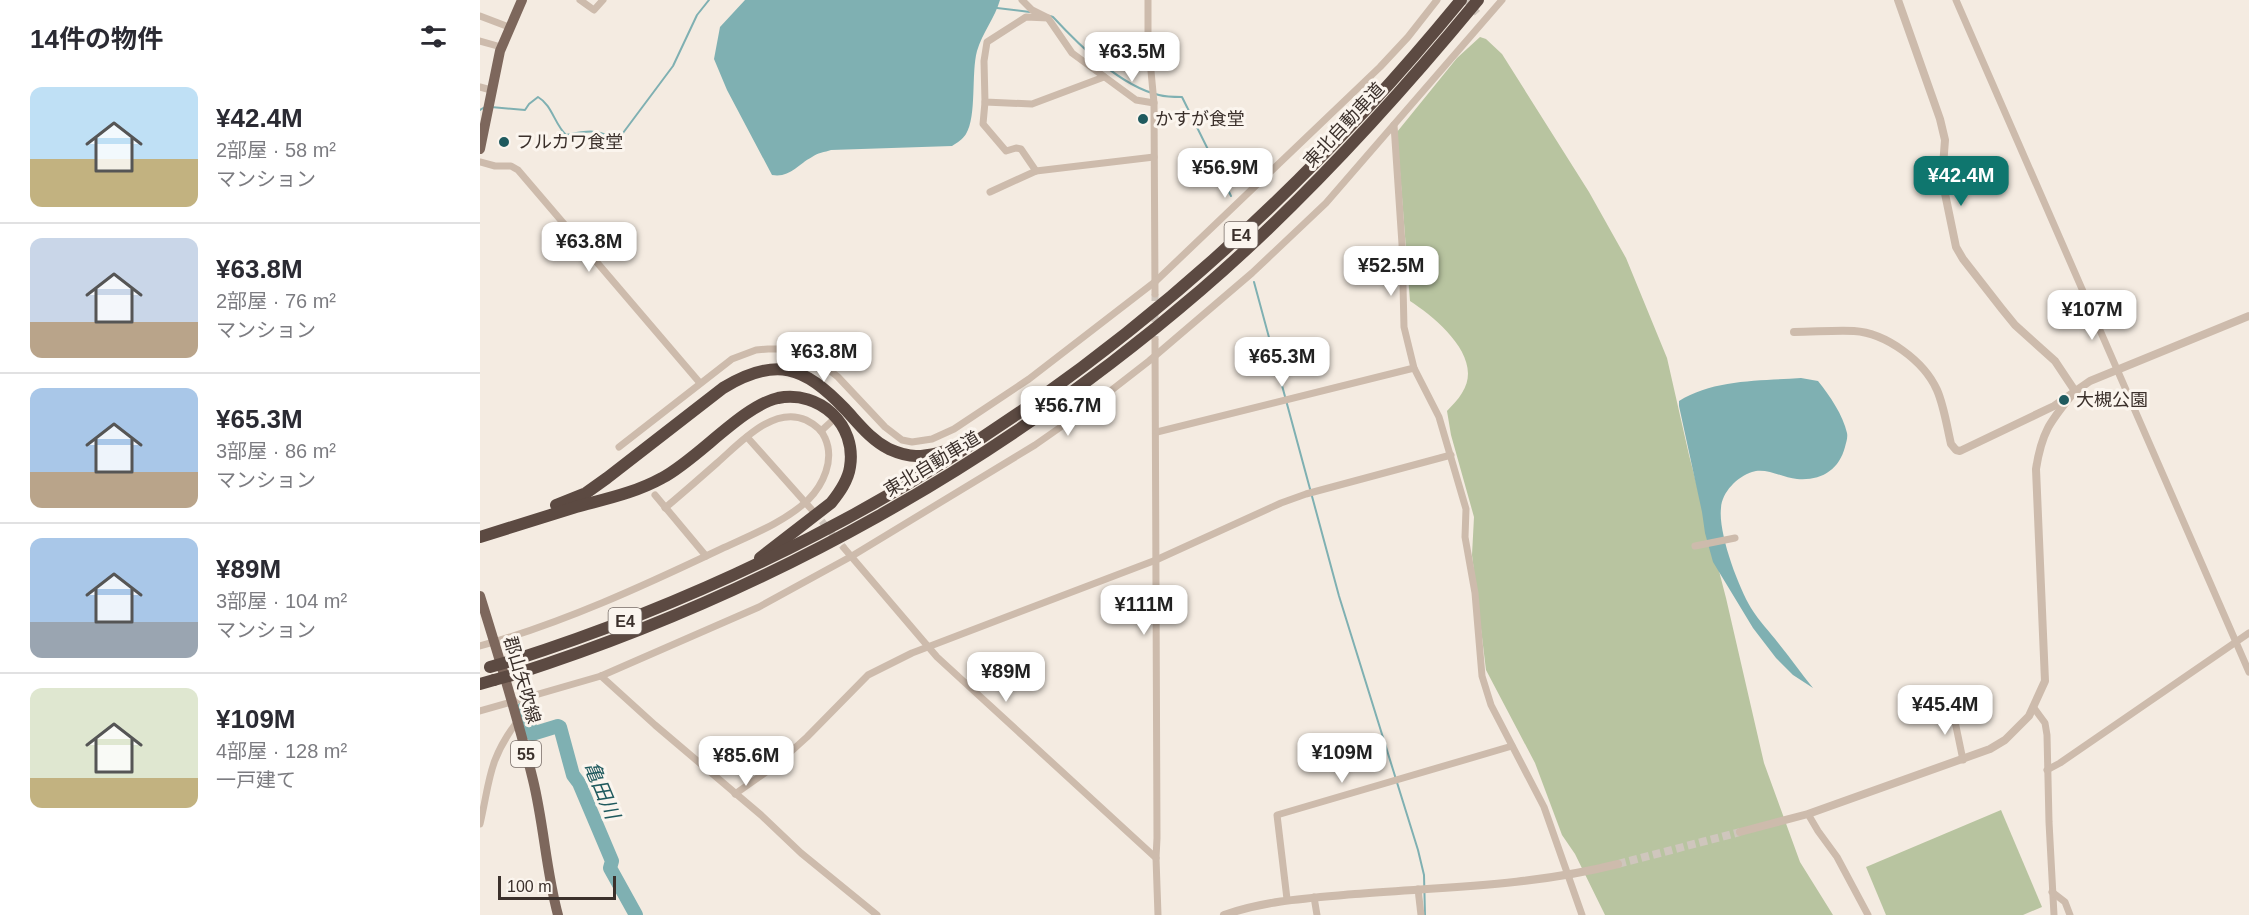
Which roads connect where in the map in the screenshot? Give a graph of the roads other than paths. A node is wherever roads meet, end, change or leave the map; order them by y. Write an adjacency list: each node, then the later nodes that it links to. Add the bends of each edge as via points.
1 (522, 0): 16 (main road)
2 (580, 0): 3 (street, via 594,10)
3 (603, 0)
4 (1022, 0): 14 (street)
5 (1148, 0): 23 (street)
6 (1437, 0): 30 (street, via 1380,67)
7 (1461, 0): 45 (highway, 東北自動車道 / E4, via 1362,113 1230,246 1103,354)
8 (1478, 0): 71 (highway, 東北自動車道 / E4, bridge, via 1380,114 1256,240 1147,335 1041,415 938,483 785,566 649,627)
9 (1502, 0): 15 (street)
10 (1898, 0): 39 (street, via 1945,140 1942,178 1956,247 2015,325 2055,361)
11 (1956, 0): 37 (street)
12 (1478, 14): 15 (street)
13 (480, 16): 16 (street)
14 (1048, 18): 19 (street, via 1072,53); 22 (street, via 1026,17 987,42)
15 (1485, 21): 24 (street)
16 (509, 27): 18 (main road)
17 (480, 41): 18 (street)
18 (501, 47): 21 (main road)
19 (1104, 77): 22 (street, via 1032,104); 23 (street, via 1136,100)
20 (480, 87): 21 (street)
21 (491, 90): 25 (main road)
22 (985, 102): 28 (street, via 983,124 1006,151 1021,149)
23 (1154, 104): 26 (street)
24 (1394, 125): 35 (street, via 1326,203); 36 (street, via 1404,327)
25 (480, 149)
26 (1154, 157): 28 (street); 30 (street)
27 (480, 162): 38 (street, via 519,170)
28 (1036, 171): 29 (street)
29 (990, 192)
30 (1156, 281): 31 (street); 40 (street, via 1010,392 970,420 932,439 902,440)
31 (1155, 294)
32 (2249, 316): 37 (street)
33 (1794, 332): 39 (street, via 1855,331 1900,349 1920,366 1938,391 1951,444 1960,451 2054,406)
34 (1155, 340): 35 (street)
35 (1155, 356): 44 (street); 59 (street, via 1035,445)
36 (1414, 368): 44 (street); 48 (street, via 1439,417)
37 (2117, 369): 39 (street); 64 (street)
38 (700, 383): 40 (street, via 744,354 782,349 824,366); 47 (street)
39 (2075, 391): 74 (street, via 2050,421 2036,469 2045,681)
40 (857, 398): 41 (street)
41 (849, 405)
42 (833, 420): 43 (street)
43 (821, 431): 46 (street, via 811,422 790,416 772,421); 50 (street, via 828,447 828,465)
44 (1157, 432): 60 (street)
45 (989, 434): 53 (highway, via 940,452 899,454 875,440 810,378 795,372 763,370 723,388 586,493); 61 (highway, 東北自動車道 / E4, via 854,515)
46 (747, 437): 50 (street); 51 (street)
47 (618, 447)
48 (1450, 455): 60 (street, via 1298,497); 77 (street, via 1466,509 1465,537 1475,593 1482,676 1491,705)
49 (655, 495): 51 (street)
50 (806, 502): 52 (street); 58 (street, via 772,524)
51 (665, 508): 58 (street)
52 (813, 511)
53 (480, 528)
54 (480, 537): 61 (highway, via 663,478 767,401 791,397 816,402 835,415 846,430 851,454 846,480 823,510)
55 (1735, 538): 56 (street)
56 (1695, 546)
57 (844, 548): 59 (street)
58 (706, 556): 65 (street, via 596,606)
59 (852, 556): 67 (street); 70 (street, via 759,607)
60 (1156, 560): 67 (street); 84 (street)
61 (737, 575): 68 (highway, 東北自動車道 / E4, bridge, via 643,615)
62 (480, 596): 65 (main road, 郡山矢吹線 / 55)
63 (2249, 633): 64 (street)
64 (2235, 641): 69 (street); 79 (street)
65 (494, 642): 66 (street); 72 (main road, 郡山矢吹線 / 55)
66 (480, 646)
67 (928, 647): 80 (street, via 868,675 776,765); 84 (street)
68 (485, 668)
69 (2249, 672)
70 (601, 676): 72 (street); 80 (street)
71 (480, 684)
72 (513, 702): 75 (street); 76 (main road, 郡山矢吹線 / 55)
73 (1952, 707): 78 (street)
74 (2034, 708): 78 (street, via 2005,740); 79 (street, via 2046,727)
75 (480, 711)
76 (517, 722): 82 (street, via 495,758); 91 (main road, 郡山矢吹線 / 55, via 533,782)
77 (1512, 746): 86 (street, via 1544,807); 90 (street, via 1277,815)
78 (1963, 760): 81 (street)
79 (2047, 770): 88 (street)
80 (735, 795): 92 (street)
81 (1808, 814): 83 (street); 98 (street, via 1848,875)
82 (480, 824)
83 (1740, 832)
84 (1156, 858): 93 (street)
85 (1618, 864): 86 (street)
86 (1569, 876): 87 (street); 97 (street)
87 (1418, 889): 89 (street); 96 (street)
88 (2052, 892): 99 (street); 100 (street, via 2065,902)
89 (1314, 897): 90 (street); 95 (street)
90 (1287, 899): 94 (street)
91 (558, 915)
92 (877, 915)
93 (1158, 915)
94 (1224, 915)
95 (1317, 915)
96 (1420, 915)
97 (1582, 915)
98 (1868, 915)
99 (2054, 915)
100 (2070, 915)

